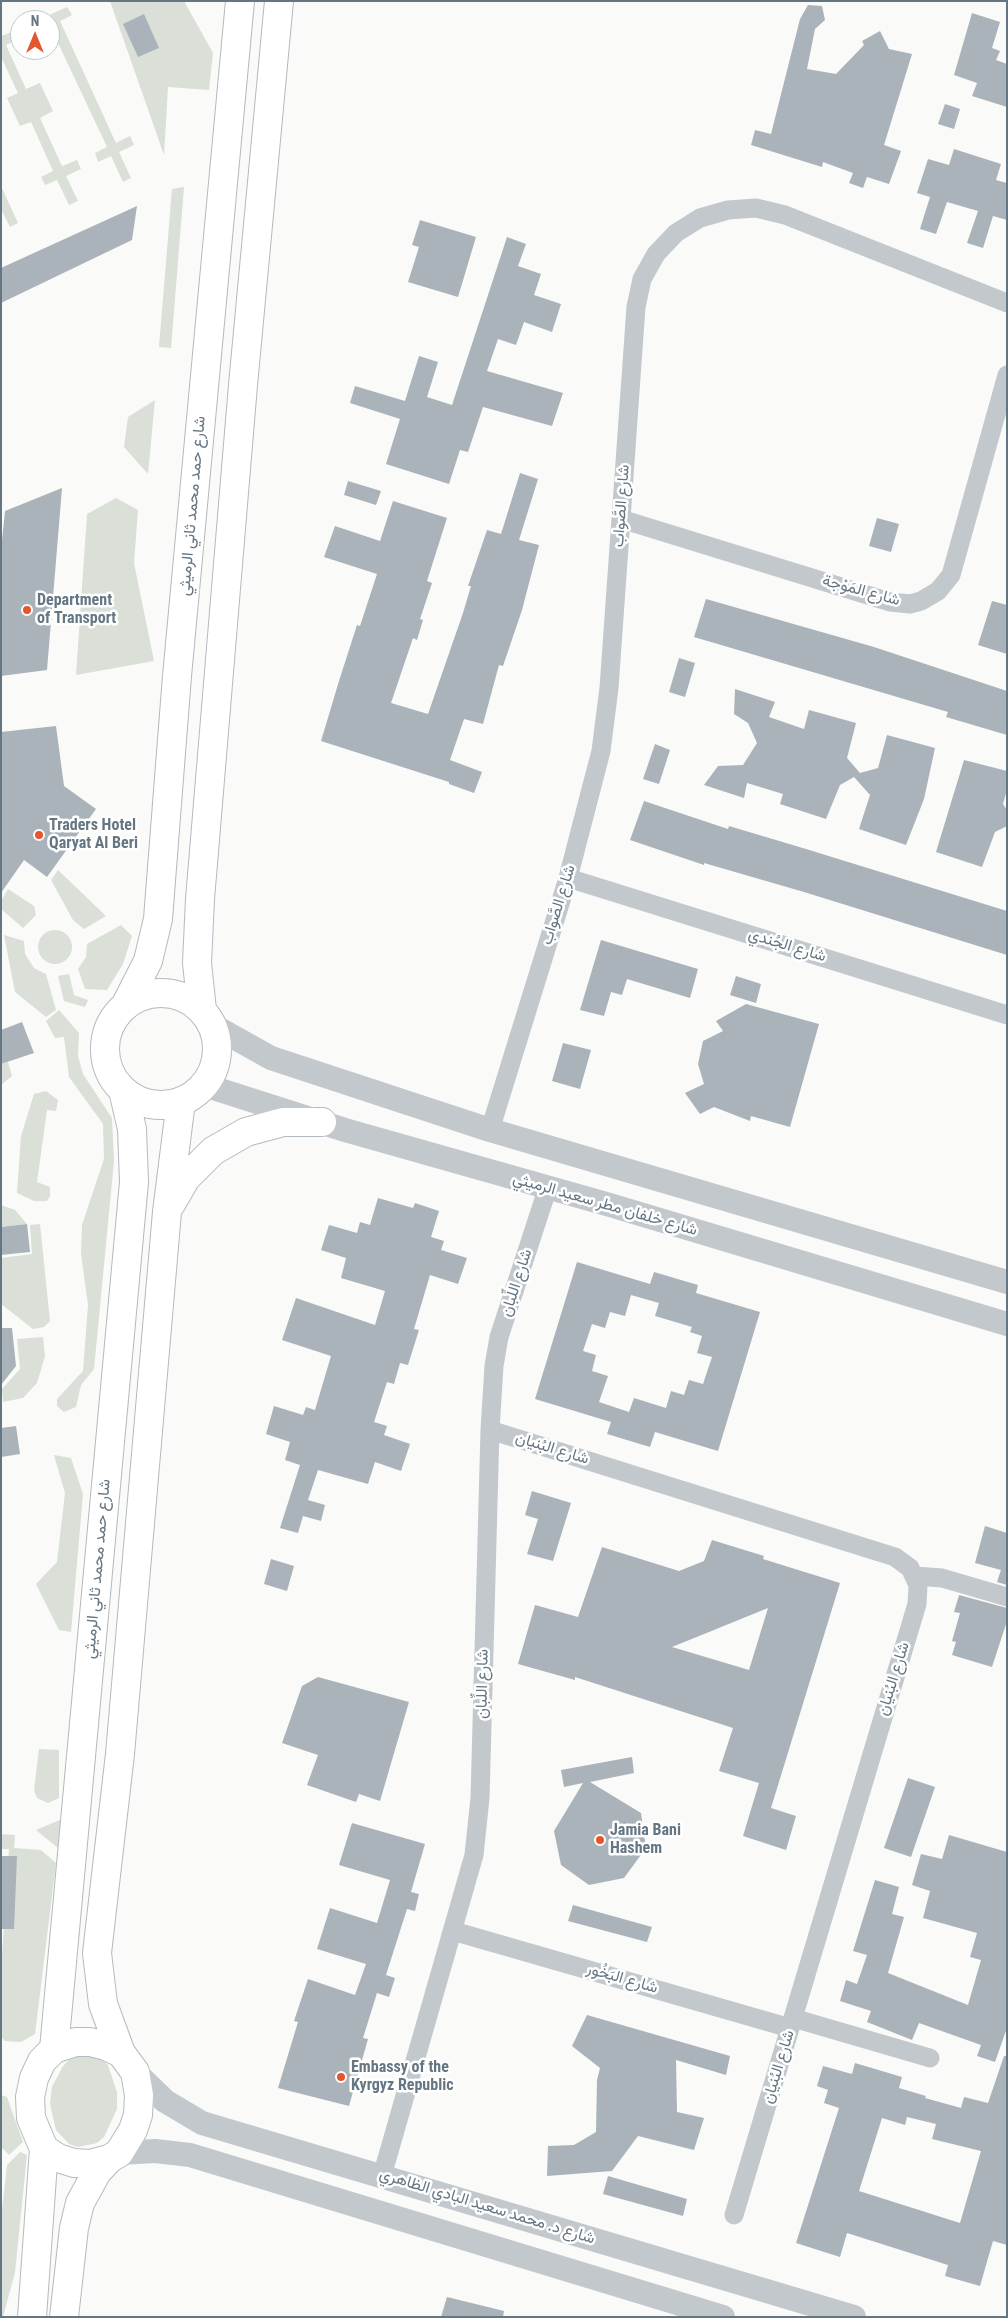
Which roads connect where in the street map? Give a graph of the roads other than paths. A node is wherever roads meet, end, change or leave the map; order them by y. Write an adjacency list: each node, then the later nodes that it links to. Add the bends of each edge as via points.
1 (240, 1): 7 (main road, شارع حمد محمد ثاني الرميثي, via 176,676 158,919 148,961)
2 (279, 1): 9 (main road, via 200,899 197,963)
3 (1007, 303): 5 (street, شارع الصَّواب, via 785,215 756,208 728,210 700,218 676,233 656,254 642,279 636,307)
4 (1007, 374): 5 (street, شارع المَوْجة, via 951,575 938,591 920,602 890,602)
5 (621, 519): 6 (street, شارع الصَّواب, via 603,733)
6 (568, 878): 8 (street, شارع الجُندي); 14 (street, شارع الصَّواب)
7 (125, 1006): 9 (main road, via 140,997 172,994 188,1000); 11 (main road, via 114,1017 107,1032 105,1048 110,1071)
8 (1007, 1015)
9 (207, 1018): 10 (main road, via 217,1040 217,1056 213,1072); 14 (street, via 272,1058)
10 (204, 1085): 12 (main road); 13 (street, شارع خلفان مطر سعيد الرميثي)
11 (123, 1090): 12 (main road, via 151,1104); 24 (main road, شارع حمد محمد ثاني الرميثي, via 132,1129 134,1182)
12 (181, 1101): 16 (main road)
13 (322, 1122): 15 (street, شارع خلفان مطر سعيد الرميثي); 16 (main road, via 283,1122 246,1132 213,1151 186,1178)
14 (490, 1130): 17 (street)
15 (548, 1188): 18 (street, شارع خلفان مطر سعيد الرميثي); 19 (street, شارع اللِّبان, via 499,1336)
16 (167, 1212): 26 (main road, via 120,1754 97,1953 103,2004)
17 (1007, 1282)
18 (1007, 1324)
19 (490, 1430): 20 (street, شارع البُنيان, via 895,1557); 22 (street, شارع اللِّبان, via 480,1798 474,1855)
20 (915, 1576): 21 (street, via 942,1578); 23 (street, شارع البُنيان, via 917,1604)
21 (1007, 1597)
22 (454, 1931): 23 (street, شارع البَخُور); 29 (street, شارع اللِّبان)
23 (792, 2023): 25 (street, شارع البَخُور); 30 (street, شارع البُنيان)
24 (54, 2050): 26 (main road, via 76,2042 90,2042 106,2046); 27 (main road, via 42,2061 30,2097 31,2118)
25 (930, 2058)
26 (128, 2062): 28 (main road, via 139,2094 138,2115 133,2130); 29 (street, شارع د. محمد سعيد البادي الظاهري, via 165,2102 202,2122)
27 (44, 2149): 28 (main road, via 74,2163 90,2164); 32 (main road)
28 (114, 2156): 31 (street, via 155,2151 190,2155); 33 (main road, via 88,2187 80,2203)
29 (382, 2176): 35 (street, شارع د. محمد سعيد البادي الظاهري)
30 (734, 2216)
31 (699, 2313): 34 (street)
32 (32, 2317)
33 (64, 2317)
34 (723, 2317)
35 (854, 2317)

